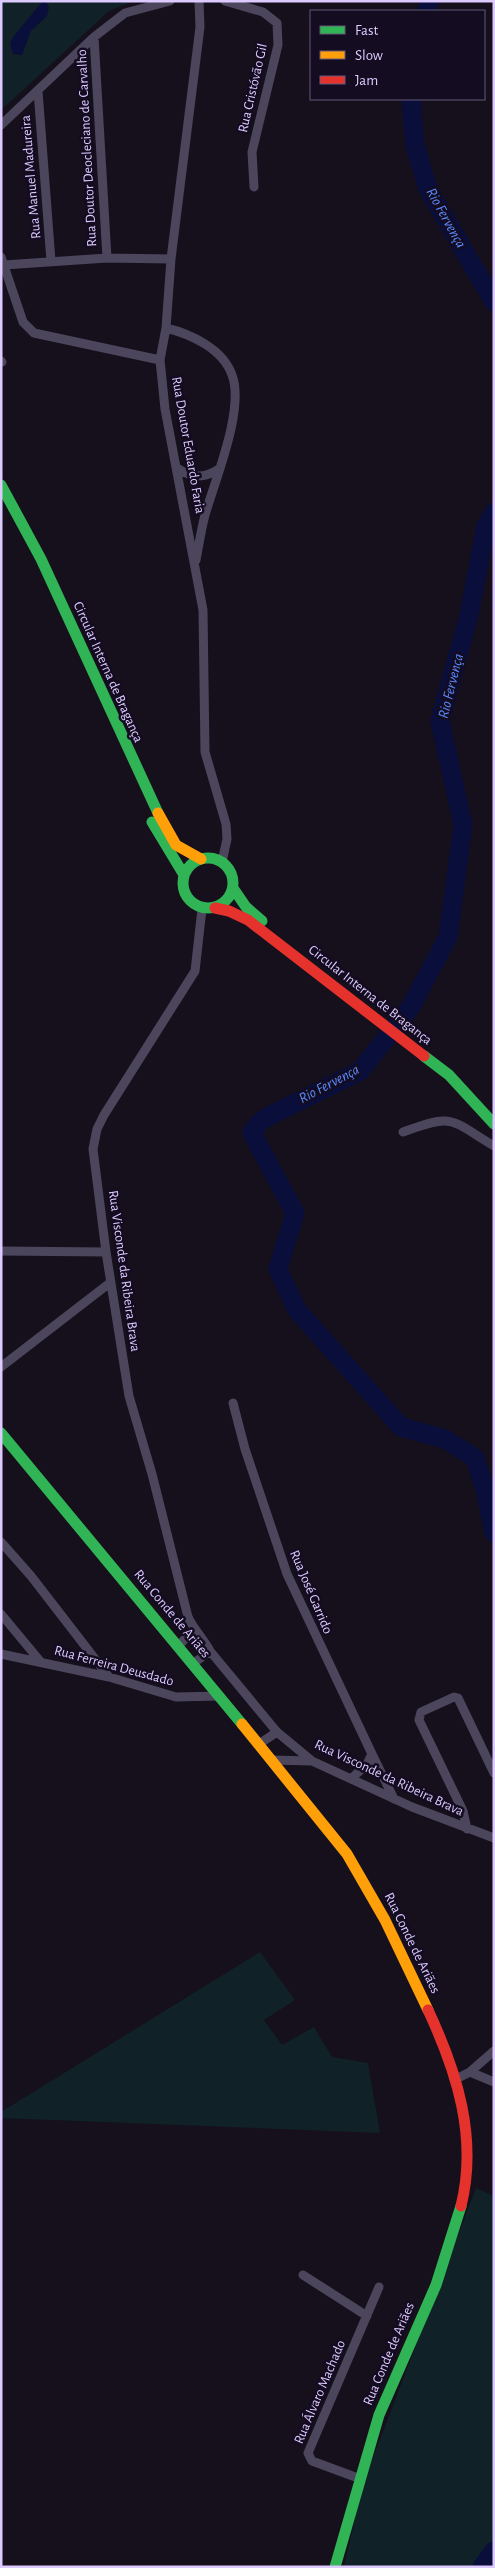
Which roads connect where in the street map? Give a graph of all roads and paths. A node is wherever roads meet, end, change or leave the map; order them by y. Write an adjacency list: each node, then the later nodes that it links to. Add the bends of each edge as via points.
1 (170, 1): 4 (street, via 125,13)
2 (198, 1): 9 (street, Rua Doutor Eduardo Faria, via 200,27)
3 (225, 1): 7 (street, Rua Cristóvão Gil, via 263,12 277,23 278,46 252,152)
4 (94, 37): 5 (street); 8 (street, Rua Doutor Deocleciano de Carvalho)
5 (38, 90): 6 (street); 11 (street, Rua Manuel Madureira)
6 (1, 125)
7 (254, 187)
8 (107, 258): 9 (street); 11 (street)
9 (171, 259): 12 (street, Rua Doutor Eduardo Faria)
10 (3, 261): 11 (street); 13 (street, via 23,322 34,332)
11 (52, 261)
12 (166, 328): 13 (street, Rua Doutor Eduardo Faria); 15 (street, via 200,340 226,363 233,376 234,411)
13 (160, 360): 14 (street, Rua Doutor Eduardo Faria, via 165,410)
14 (177, 468): 15 (street, via 196,477 207,476); 18 (street, Rua Doutor Eduardo Faria)
15 (219, 469): 18 (street)
16 (1, 485): 19 (main road, Circular Interna de Bragança, via 41,559 150,799 176,845)
17 (1, 498): 21 (main road, Circular Interna de Bragança, via 52,598 150,819)
18 (195, 565): 20 (street, Rua Doutor Eduardo Faria, via 203,610 205,752 226,824 227,839)
19 (201, 859): 20 (main road); 21 (main road, via 194,862)
20 (222, 862): 22 (main road, via 233,876)
21 (184, 875): 24 (main road, via 184,892 194,905)
22 (233, 888): 23 (main road, via 227,901); 25 (main road, Circular Interna de Bragança, via 246,907)
23 (215, 908): 24 (main road); 25 (main road, Circular Interna de Bragança, via 248,920)
24 (202, 909): 32 (street, Rua Visconde da Ribeira Brava, via 195,971 104,1114 94,1138)
25 (345, 990): 26 (main road, Circular Interna de Bragança)
26 (434, 1060): 27 (main road, Circular Interna de Bragança, via 468,1084); 28 (main road, Circular Interna de Bragança)
27 (494, 1112)
28 (494, 1124)
29 (403, 1132): 30 (street, via 436,1120 446,1120)
30 (494, 1146)
31 (1, 1251): 32 (street)
32 (106, 1252): 33 (street, Rua Visconde da Ribeira Brava)
33 (111, 1282): 34 (street); 39 (street, Rua Visconde da Ribeira Brava, via 129,1396)
34 (1, 1367)
35 (233, 1403): 49 (street, Rua José Garrido, via 287,1574)
36 (1, 1433): 40 (main road, Rua Conde de Ariães)
37 (1, 1542): 45 (street)
38 (1, 1614): 43 (street)
39 (194, 1630): 40 (street); 41 (street, Rua Visconde da Ribeira Brava)
40 (178, 1646): 44 (main road, Rua Conde de Ariães)
41 (210, 1651): 44 (street); 47 (street, Rua Visconde da Ribeira Brava)
42 (1, 1654): 43 (street, Rua Ferreira Deusdado)
43 (40, 1661): 45 (street, Rua Ferreira Deusdado)
44 (194, 1663): 46 (main road, Rua Conde de Ariães)
45 (109, 1677): 46 (street, Rua Ferreira Deusdado, via 176,1697)
46 (220, 1696): 48 (main road, Rua Conde de Ariães)
47 (277, 1732): 48 (street); 51 (street, Rua Visconde da Ribeira Brava)
48 (259, 1744): 50 (main road, Rua Conde de Ariães)
49 (372, 1754): 53 (street, via 367,1764); 54 (street, Rua José Garrido)
50 (271, 1760): 51 (street); 59 (main road, Rua Conde de Ariães, via 355,1865 434,2023)
51 (312, 1761): 53 (street, Rua Visconde da Ribeira Brava)
52 (494, 1773): 55 (street, via 458,1698 421,1712 419,1720 463,1811)
53 (351, 1779): 54 (street, Rua Visconde da Ribeira Brava)
54 (394, 1798): 55 (street, Rua Visconde da Ribeira Brava)
55 (466, 1829): 56 (street, Rua Visconde da Ribeira Brava)
56 (494, 1838)
57 (494, 2051): 58 (street)
58 (470, 2072): 59 (street); 60 (street)
59 (456, 2079): 64 (main road, Rua Conde de Ariães, via 467,2139 464,2196 446,2258 388,2394)
60 (494, 2082)
61 (303, 2275): 63 (street)
62 (380, 2287): 63 (street, Rua Álvaro Machado)
63 (367, 2316): 64 (street, Rua Álvaro Machado, via 308,2453 312,2461)
64 (358, 2478): 65 (main road, Rua Conde de Ariães)
65 (335, 2567)

